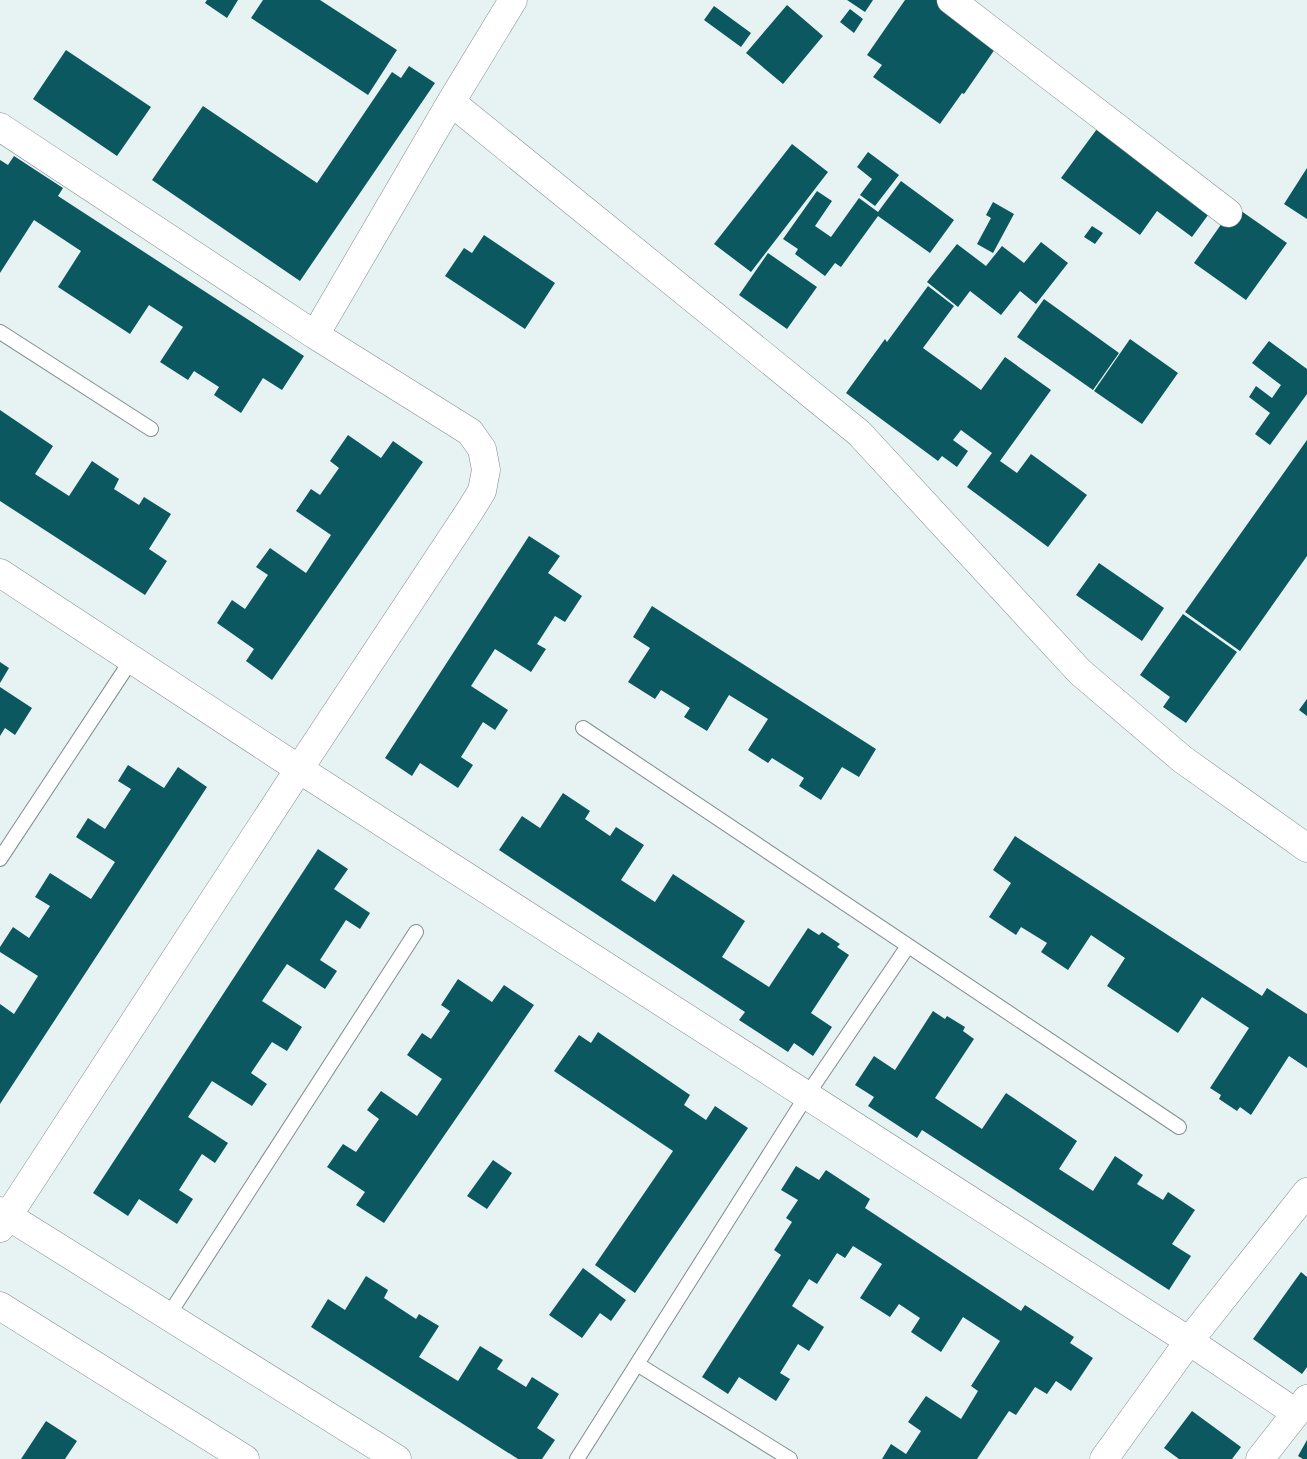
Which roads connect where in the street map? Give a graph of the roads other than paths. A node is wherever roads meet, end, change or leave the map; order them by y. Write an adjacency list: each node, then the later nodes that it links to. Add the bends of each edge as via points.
1 (513, 0): 3 (street)
2 (951, 0): 5 (street)
3 (451, 102): 7 (street); 13 (street, via 859,433 1080,672 1182,759)
4 (0, 128): 7 (street)
5 (1228, 213)
6 (0, 332): 8 (lane)
7 (315, 335): 12 (street, via 470,432 482,449 486,470 482,491 475,503)
8 (150, 429)
9 (0, 573): 10 (street)
10 (132, 659): 12 (street); 14 (lane)
11 (583, 728): 16 (lane)
12 (298, 769): 17 (street); 20 (street)
13 (1305, 844)
14 (0, 859)
15 (416, 932): 22 (lane)
16 (908, 946): 17 (lane); 18 (lane)
17 (807, 1094): 23 (street); 24 (lane)
18 (1179, 1127)
19 (1307, 1192): 23 (street)
20 (3, 1218): 22 (street)
21 (0, 1306): 26 (street)
22 (168, 1316): 27 (street)
23 (1189, 1341): 25 (street); 30 (street)
24 (636, 1364): 28 (lane); 29 (lane)
25 (1302, 1406): 31 (street)
26 (246, 1459)
27 (397, 1459)
28 (578, 1459)
29 (790, 1459)
30 (1104, 1459)
31 (1260, 1459)

